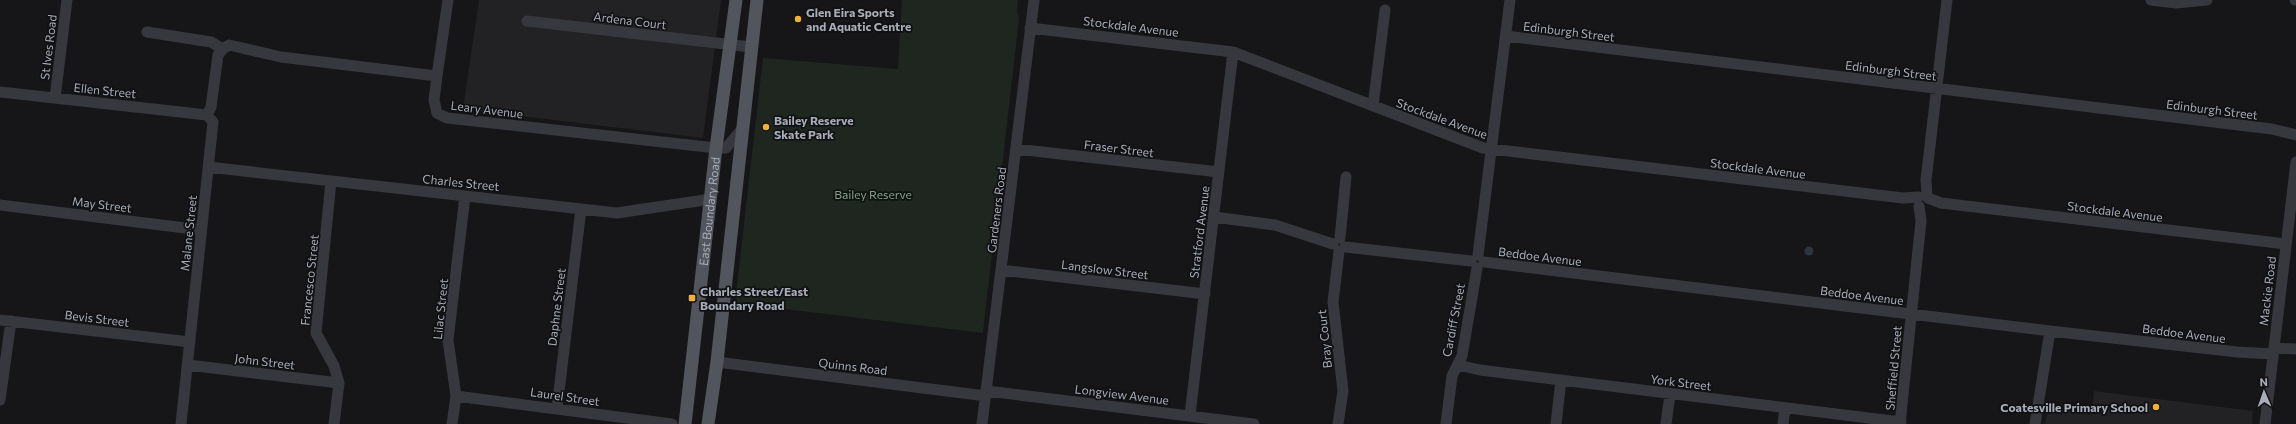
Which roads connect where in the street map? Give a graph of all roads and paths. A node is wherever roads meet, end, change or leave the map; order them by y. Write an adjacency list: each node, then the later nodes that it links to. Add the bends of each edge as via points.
1 (67, 0): 22 (street, St Ives Road)
2 (448, 0): 19 (street)
3 (736, 0): 15 (main road, East Boundary Road)
4 (757, 0): 16 (main road, East Boundary Road)
5 (1034, 0): 12 (street, Gardeners Road)
6 (1510, 0): 14 (street, Cardiff Street)
7 (1947, 0): 20 (street, Sheffield Street)
8 (2151, 0): 9 (street, via 2176,3)
9 (2207, 0)
10 (1385, 10): 23 (street)
11 (527, 21): 15 (street, Ardena Court)
12 (1030, 28): 18 (street, Stockdale Avenue); 30 (street, Gardeners Road)
13 (146, 32): 17 (street, via 211,42)
14 (1506, 36): 20 (street, Edinburgh Street); 31 (street, Cardiff Street)
15 (730, 45): 16 (street, Ardena Court); 29 (main road, East Boundary Road)
16 (751, 47): 25 (main road, East Boundary Road)
17 (223, 49): 19 (street, via 229,45 281,57); 24 (street, via 218,55 211,107)
18 (1233, 52): 23 (street, Stockdale Avenue); 34 (street, Stratford Avenue)
19 (437, 76): 29 (street, Leary Avenue, via 434,100 437,113 447,118)
20 (1937, 88): 26 (street, Edinburgh Street); 39 (street, Sheffield Street)
21 (0, 92): 22 (street, Ellen Street)
22 (55, 98): 24 (street, Ellen Street)
23 (1373, 106): 31 (street, Stockdale Avenue, via 1471,144)
24 (207, 115): 33 (street, Malane Street, via 213,122)
25 (742, 129): 29 (street, via 726,148); 58 (main road, East Boundary Road)
26 (2272, 129): 27 (street, Edinburgh Street); 28 (street, Edinburgh Street)
27 (2296, 129)
28 (2296, 135)
29 (716, 148): 38 (main road, East Boundary Road)
30 (1016, 149): 34 (street, Fraser Street); 48 (street, Gardeners Road)
31 (1492, 149): 39 (street, Stockdale Avenue); 47 (street, Cardiff Street)
32 (2296, 162): 42 (street, Mackie Road)
33 (208, 167): 36 (street, Charles Street); 44 (street, Malane Street)
34 (1219, 172): 43 (street, Stratford Avenue)
35 (1346, 177): 46 (street, Bray Court)
36 (331, 182): 37 (street, Charles Street); 62 (street, Francesco Street, via 316,333 334,366)
37 (465, 196): 41 (street, Charles Street); 65 (street, Lilac Street, via 448,340)
38 (710, 199): 41 (street, Charles Street, via 617,213); 75 (main road, East Boundary Road)
39 (1923, 201): 45 (street, Stockdale Avenue); 50 (street, Sheffield Street)
40 (0, 205): 44 (street, May Street)
41 (580, 209): 67 (street, Daphne Street)
42 (2293, 213): 45 (street, Mackie Road)
43 (1214, 217): 46 (street, Beddoe Avenue, via 1275,225); 49 (street, Stratford Avenue)
44 (202, 230): 54 (street, Malane Street)
45 (2286, 244): 57 (street, Mackie Road)
46 (1339, 245): 47 (street, Beddoe Avenue); 79 (street, Bray Court, via 1333,302 1342,391)
47 (1478, 262): 50 (street, Beddoe Avenue); 60 (street, Cardiff Street, via 1462,356)
48 (1001, 270): 49 (street, Langslow Street); 63 (street, Gardeners Road)
49 (1205, 294): 69 (street, Stratford Avenue)
50 (1910, 314): 53 (street, Beddoe Avenue); 70 (street, Sheffield Street, via 1907,371)
51 (0, 320): 52 (street, Bevis Street)
52 (11, 321): 54 (street, Bevis Street); 66 (street)
53 (2050, 330): 57 (street, Beddoe Avenue, via 2237,352); 84 (street)
54 (190, 342): 59 (street, Malane Street)
55 (2296, 346): 57 (street)
56 (2296, 349): 57 (street)
57 (2273, 351): 85 (street, Mackie Road)
58 (717, 362): 63 (street, Quinns Road); 76 (main road, East Boundary Road)
59 (188, 365): 62 (street, John Street); 71 (street, Malane Street)
60 (1458, 365): 61 (street, York Street); 80 (street, Cardiff Street, via 1452,376)
61 (1561, 380): 64 (street, York Street); 81 (street)
62 (339, 383): 72 (street, Francesco Street)
63 (986, 393): 69 (street, Longview Avenue); 77 (street, Gardeners Road)
64 (1670, 394): 68 (street, York Street); 82 (street)
65 (456, 396): 67 (street, Laurel Street); 73 (street, Lilac Street)
66 (0, 400)
67 (557, 408): 74 (street, Laurel Street)
68 (1785, 408): 70 (street, York Street); 83 (street)
69 (1190, 415): 78 (street, Longview Avenue)
70 (1900, 423)
71 (182, 424)
72 (334, 424)
73 (452, 424)
74 (672, 424)
75 (685, 424)
76 (708, 424)
77 (982, 424)
78 (1254, 424)
79 (1338, 424)
80 (1446, 424)
81 (1556, 424)
82 (1666, 424)
83 (1783, 424)
84 (2035, 424)
85 (2264, 424)

